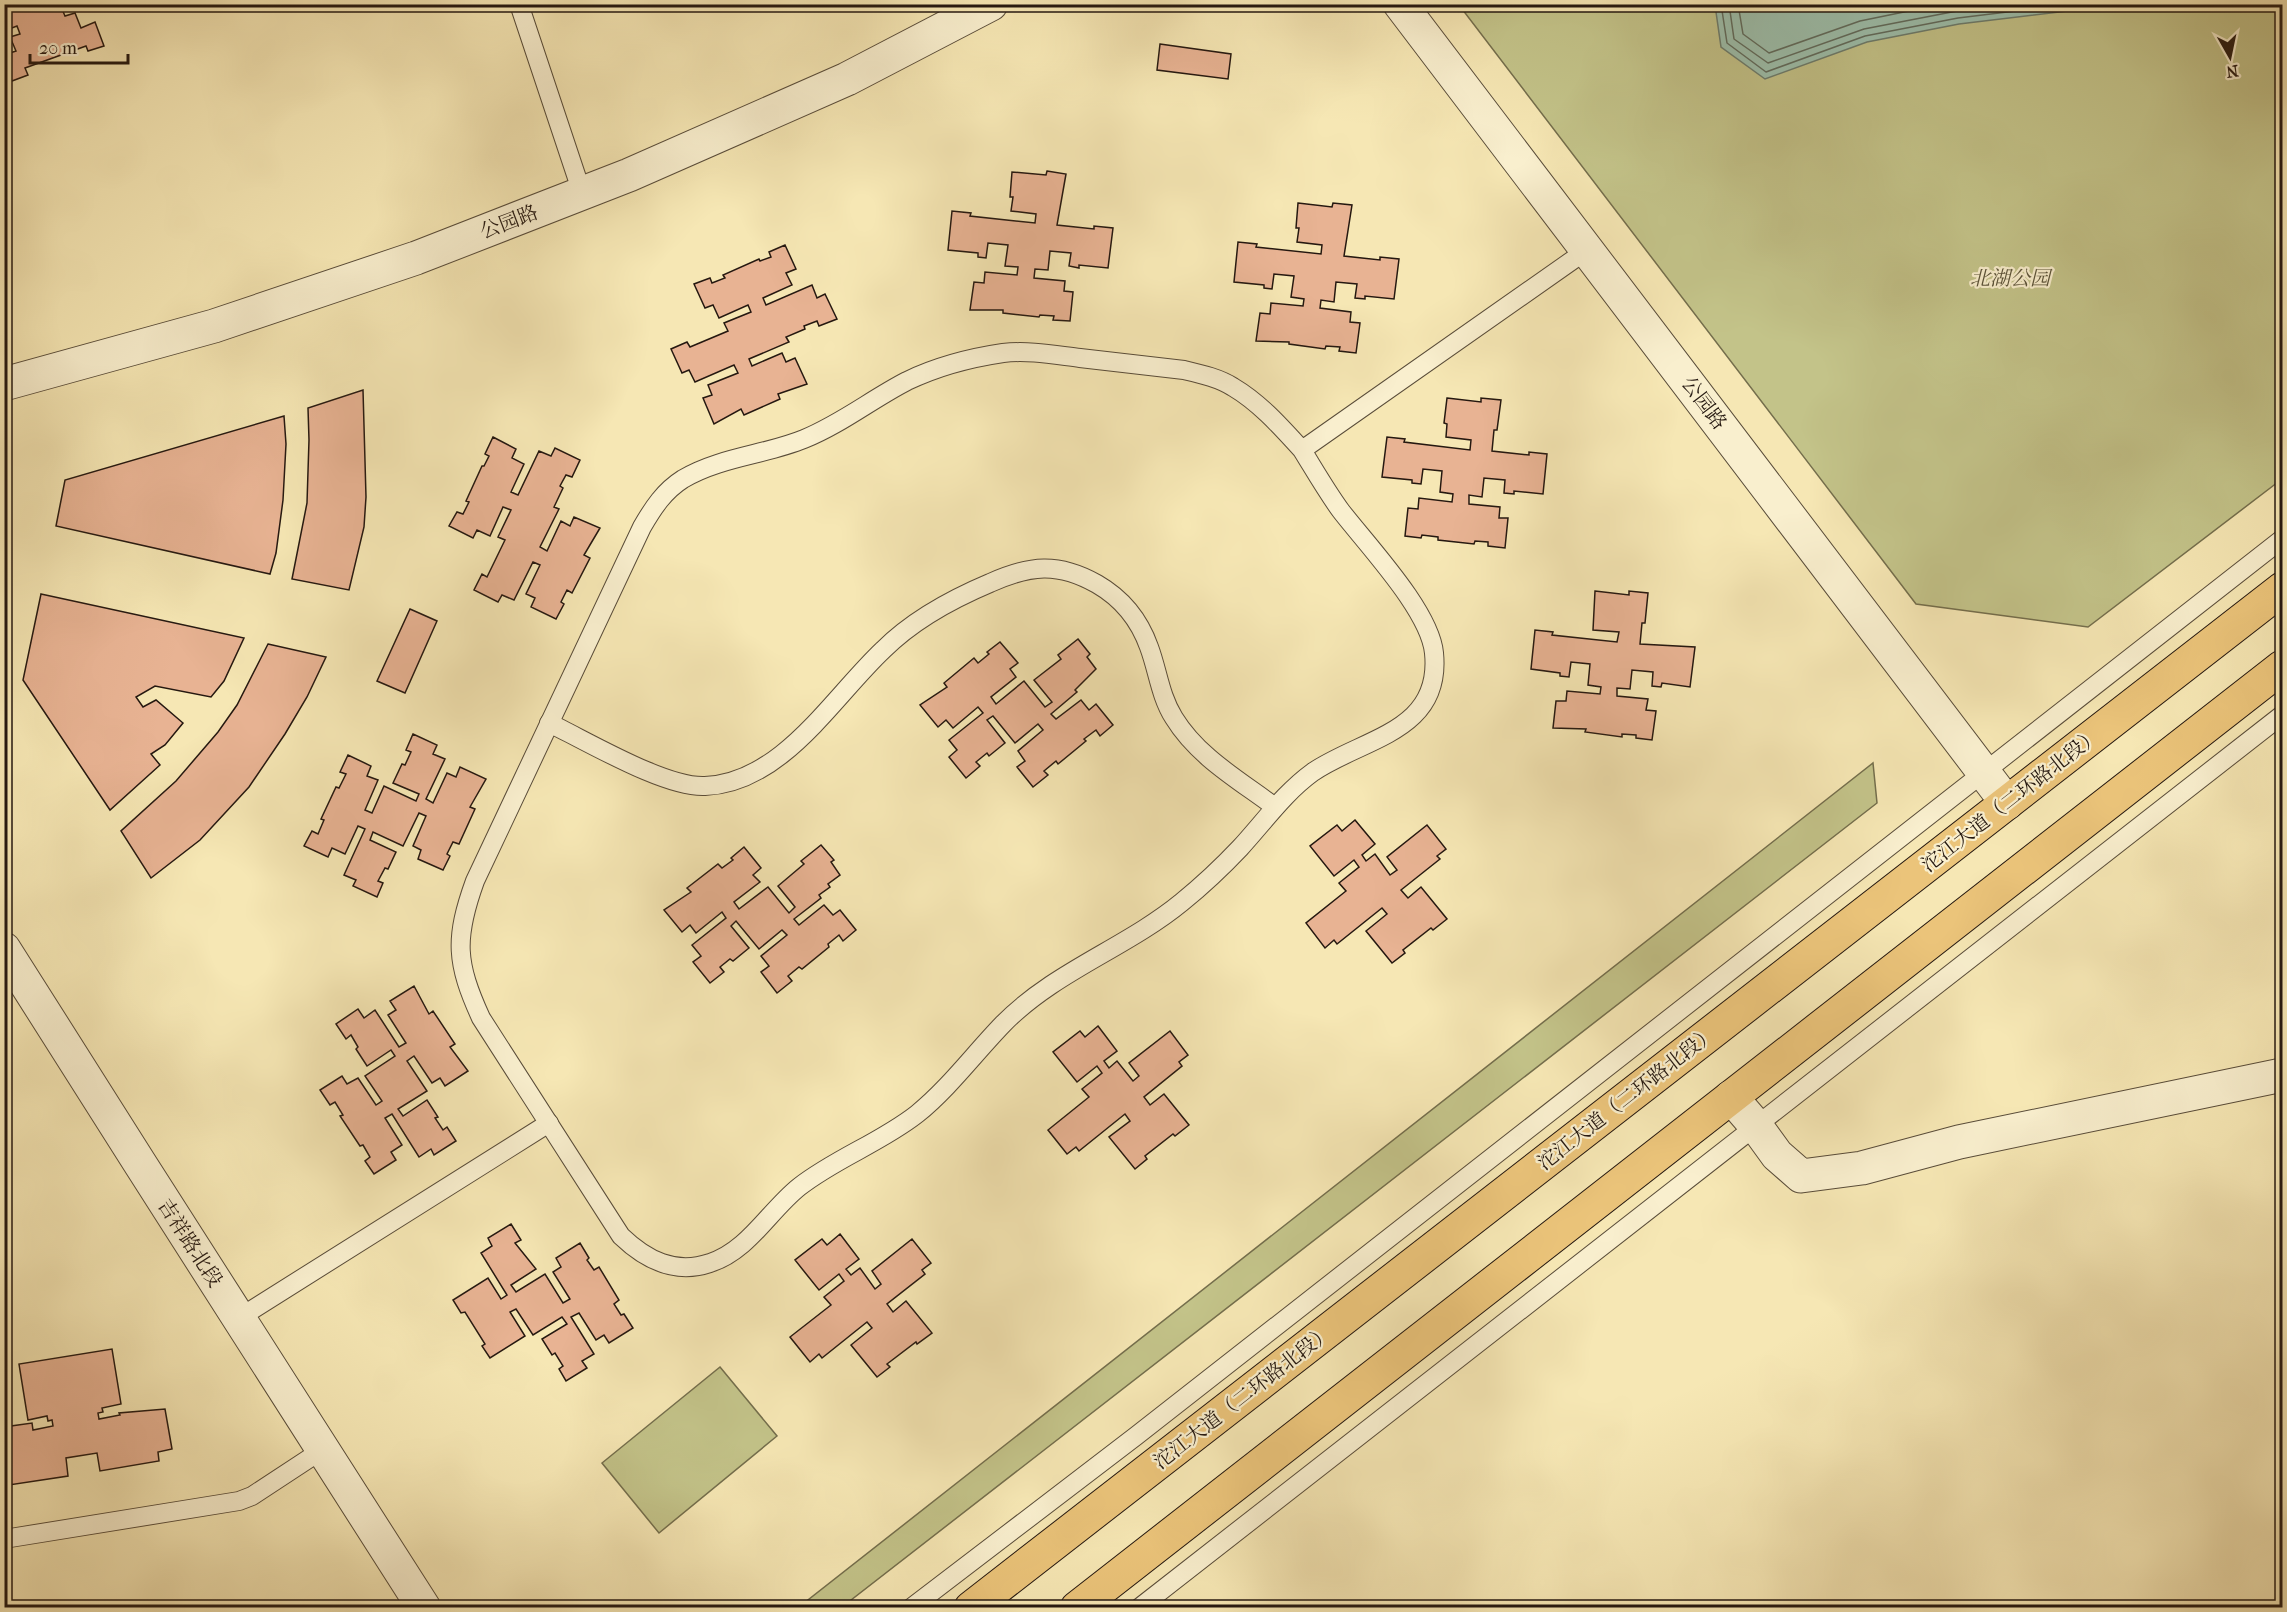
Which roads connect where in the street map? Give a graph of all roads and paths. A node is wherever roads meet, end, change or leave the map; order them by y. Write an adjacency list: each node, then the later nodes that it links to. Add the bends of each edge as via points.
1 (519, 4): 4 (lane)
2 (991, 4): 4 (street, 公园路, via 848,79)
3 (1400, 4): 5 (street, 公园路)
4 (582, 193): 6 (street, 公园路, via 353,280 214,326)
5 (1587, 250): 7 (lane); 13 (street, 公园路)
6 (4, 384)
7 (1302, 450): 12 (lane, via 1233,386 1184,370 1038,353 1006,353 941,367 906,382 804,440 709,467 682,480 659,499); 15 (lane, via 1338,507 1426,624 1434,650 1434,674 1427,696 1414,716 1394,732 1313,772)
8 (2283, 539): 13 (lane)
9 (2283, 589): 14 (highway, 沱江大道（二环路北段）)
10 (2283, 667): 18 (highway)
11 (2283, 715): 20 (lane)
12 (549, 723): 15 (lane, via 671,781 704,786 734,780 759,771 789,748 884,649 926,616 1012,573 1039,568 1074,572 1121,600 1138,622 1150,648 1160,689 1189,741); 19 (lane, via 475,881 463,914 459,942 470,992 481,1018)
13 (1984, 772): 14 (street, 公园路); 25 (lane)
14 (2007, 803): 26 (highway, 沱江大道（二环路北段）)
15 (1275, 807): 19 (lane, via 1226,862 1185,900 1158,922 1036,994 916,1114 799,1187 729,1256 707,1265 682,1267 658,1263 638,1253 621,1236)
16 (4, 949): 21 (street, 吉祥路北段)
17 (2283, 1075): 20 (street, via 1959,1142 1862,1168 1801,1176 1777,1155)
18 (1731, 1097): 20 (street); 27 (highway)
19 (549, 1123): 21 (lane)
20 (1756, 1126): 28 (lane)
21 (239, 1318): 22 (street, 吉祥路北段)
22 (322, 1450): 23 (lane, via 239,1501); 24 (street, 吉祥路北段)
23 (4, 1539)
24 (424, 1608)
25 (911, 1608)
26 (971, 1608)
27 (1077, 1608)
28 (1139, 1608)

